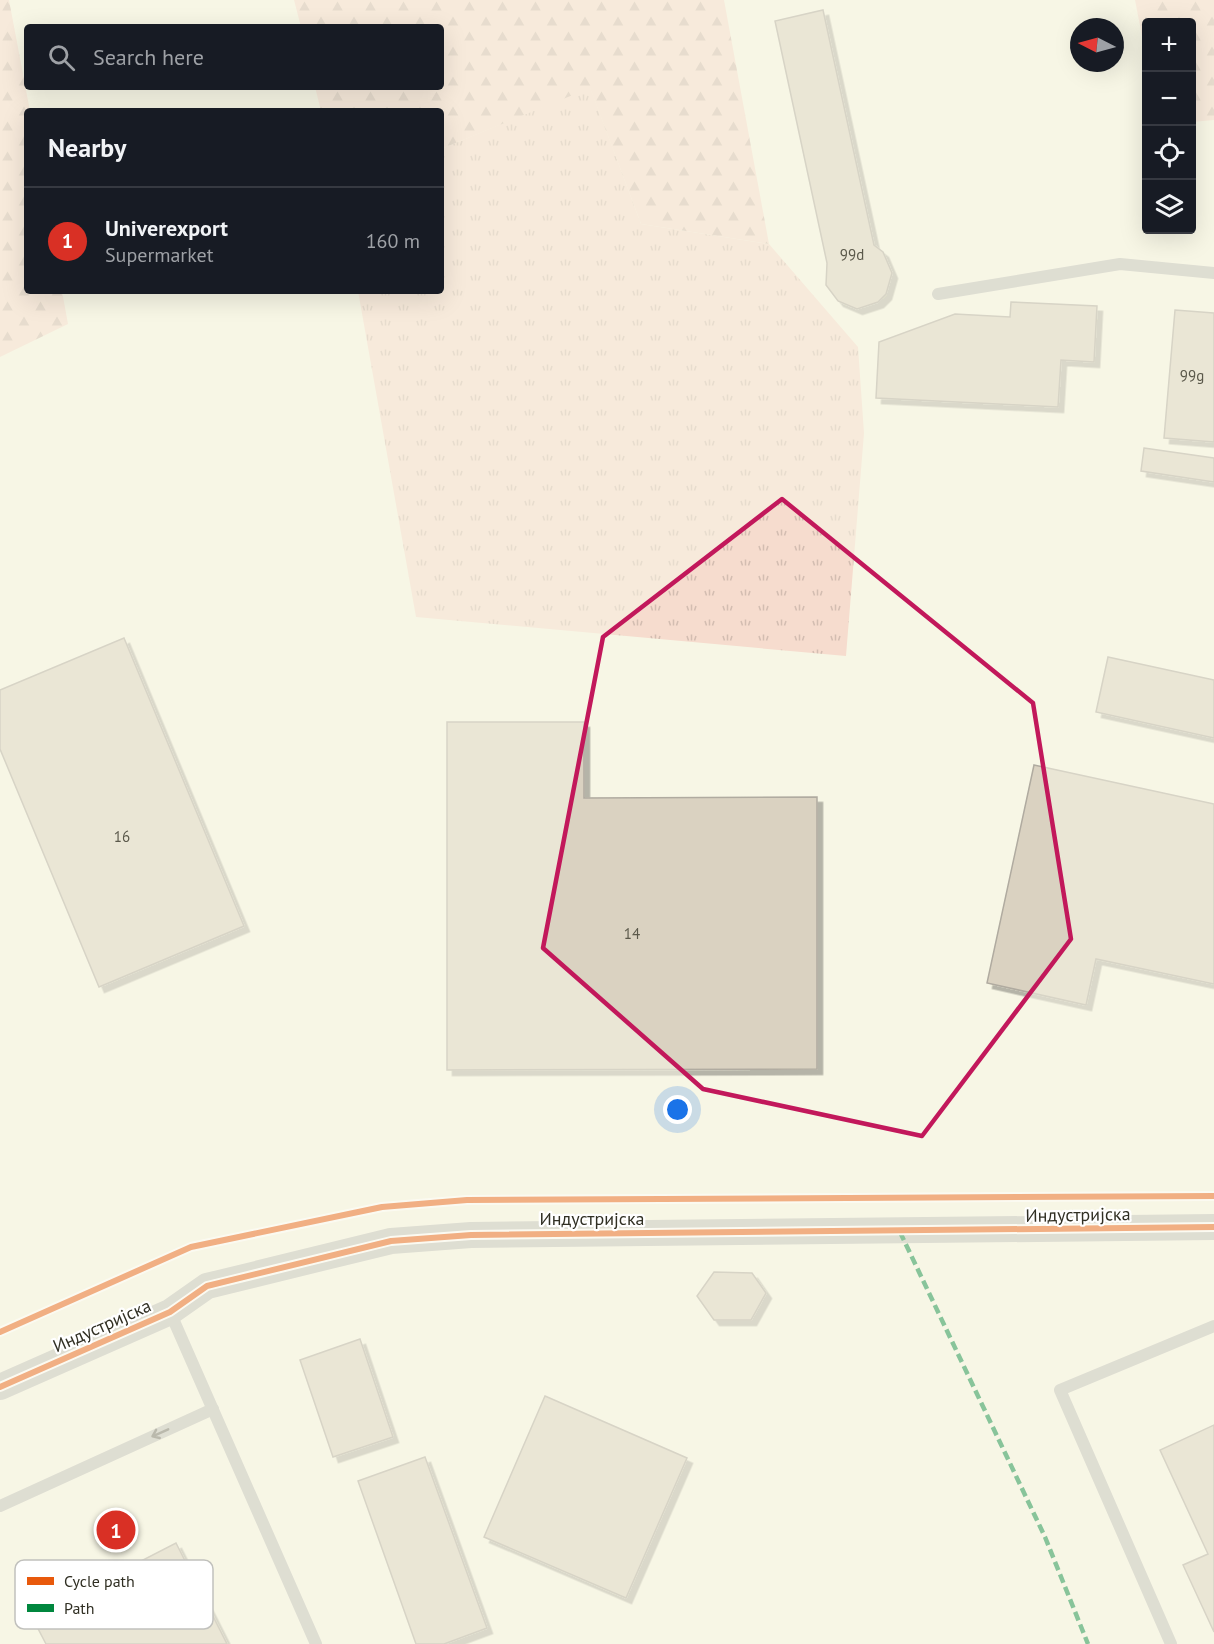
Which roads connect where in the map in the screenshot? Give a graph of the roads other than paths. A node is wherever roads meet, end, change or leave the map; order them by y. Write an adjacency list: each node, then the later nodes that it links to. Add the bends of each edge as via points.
1 (1214, 273): 2 (lane, via 1120,264)
2 (938, 294)
3 (1214, 1227): 4 (street, Индустријска, via 471,1235 391,1241 207,1286)
4 (170, 1312): 6 (street, Индустријска); 7 (lane)
5 (1214, 1326): 10 (lane, via 1060,1390)
6 (0, 1387)
7 (213, 1409): 8 (lane, one-way to 8); 9 (lane)
8 (0, 1506)
9 (316, 1644)
10 (1171, 1644)

